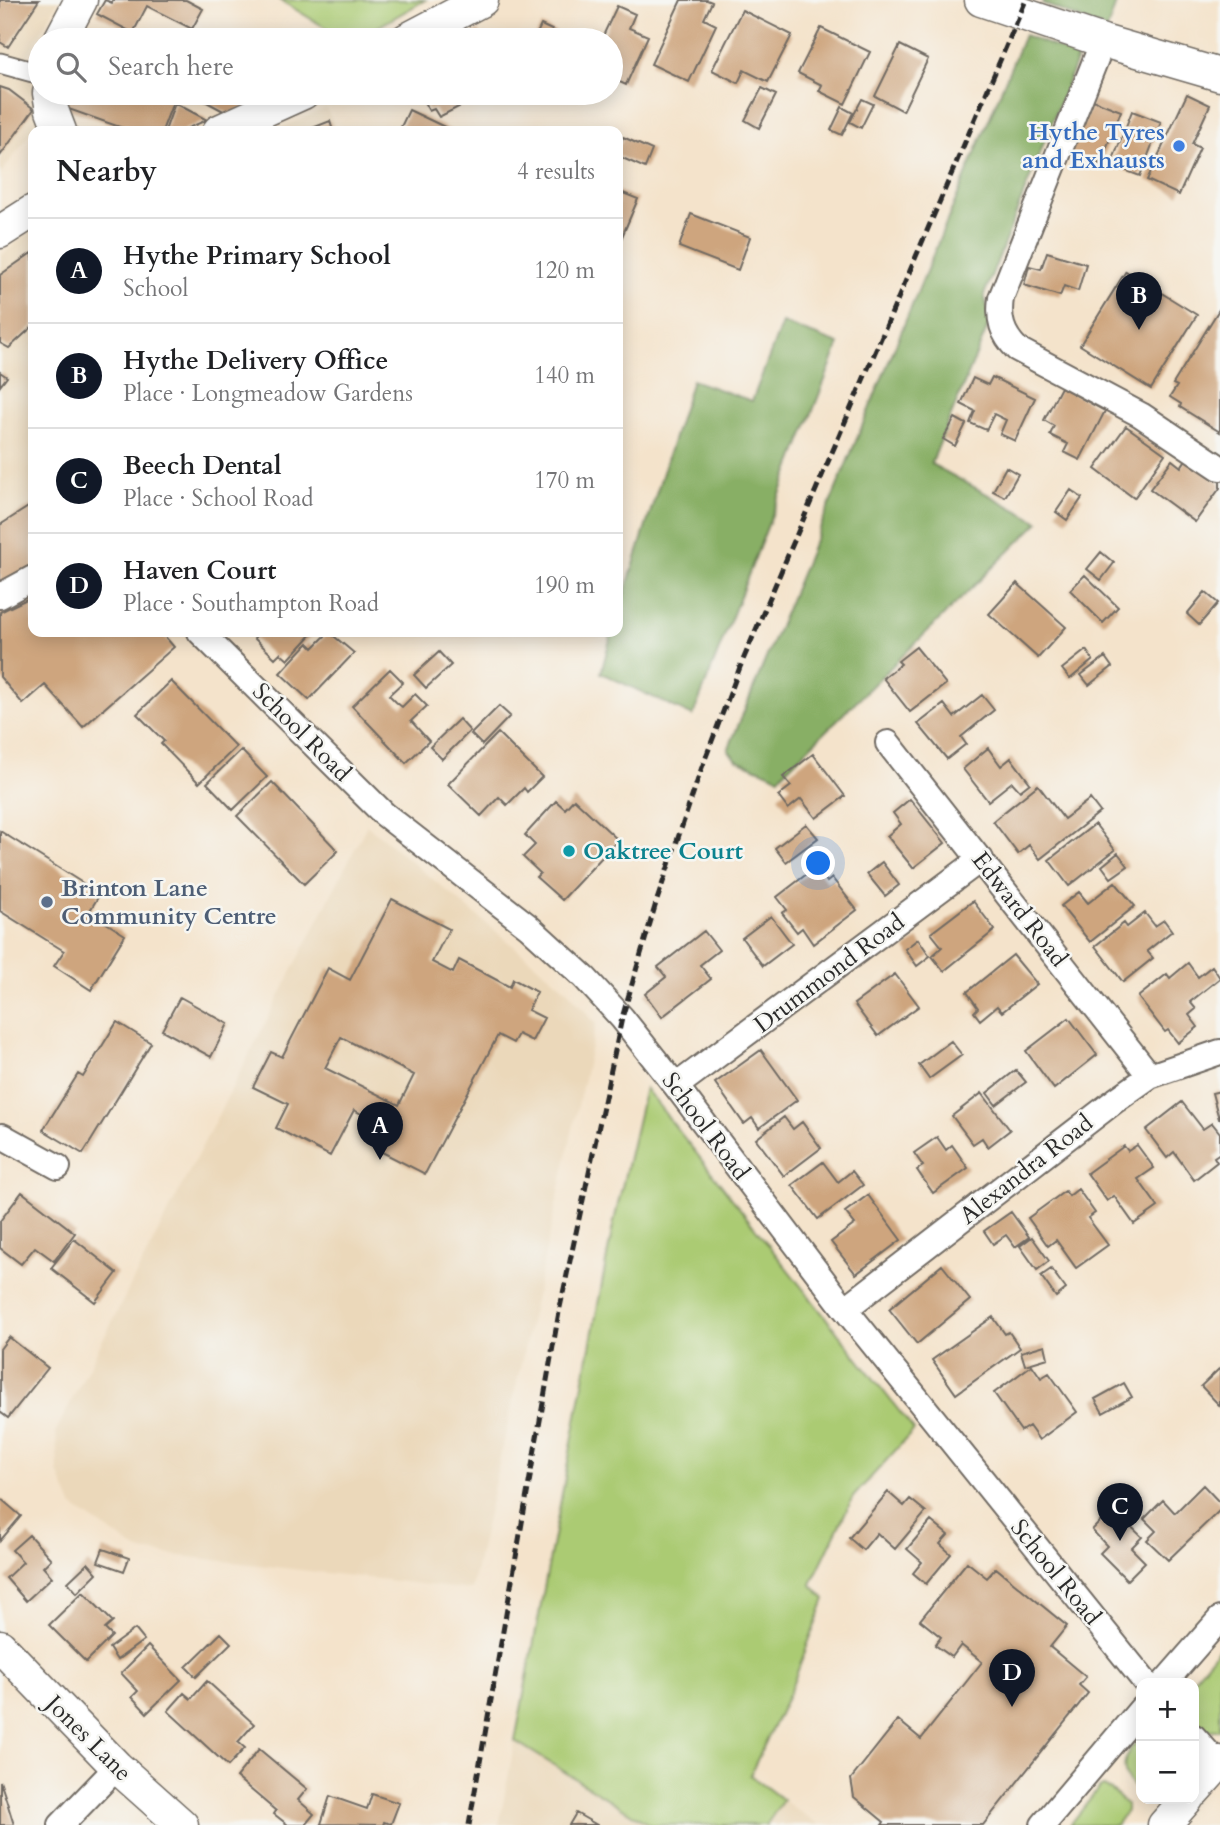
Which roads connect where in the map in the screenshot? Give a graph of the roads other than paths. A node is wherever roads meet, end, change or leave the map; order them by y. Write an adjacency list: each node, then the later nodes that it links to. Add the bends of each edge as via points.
1 (81, 0): 4 (street)
2 (482, 0): 5 (street)
3 (981, 0): 6 (street)
4 (66, 28)
5 (428, 28)
6 (1102, 41): 9 (street); 16 (street, via 1001,298 1002,326 1017,349 1168,431)
7 (0, 63): 8 (street)
8 (28, 71)
9 (1220, 75)
10 (51, 105): 12 (street)
11 (276, 105): 13 (street)
12 (58, 126)
13 (230, 126)
14 (28, 214): 15 (street)
15 (0, 232)
16 (1220, 468)
17 (28, 581): 18 (street)
18 (0, 596)
19 (205, 637): 24 (street, School Road, via 384,814 518,918 585,978)
20 (888, 743): 21 (street, Edward Road)
21 (981, 859): 23 (street, Edward Road); 24 (street, Drummond Road)
22 (1220, 1052): 23 (street, Alexandra Road)
23 (1150, 1076): 27 (street, Alexandra Road)
24 (676, 1086): 27 (street, School Road)
25 (1, 1136): 26 (street)
26 (58, 1167)
27 (845, 1309): 30 (street, School Road)
28 (1220, 1619): 31 (street)
29 (0, 1646): 35 (street, Jones Lane)
30 (1142, 1678)
31 (1168, 1678)
32 (1136, 1715): 40 (street)
33 (1198, 1741): 34 (street)
34 (1219, 1763): 36 (street)
35 (117, 1767): 38 (street); 39 (street, Jones Lane)
36 (1199, 1785)
37 (1183, 1804): 41 (street)
38 (61, 1825)
39 (183, 1825)
40 (1043, 1825)
41 (1164, 1825)

